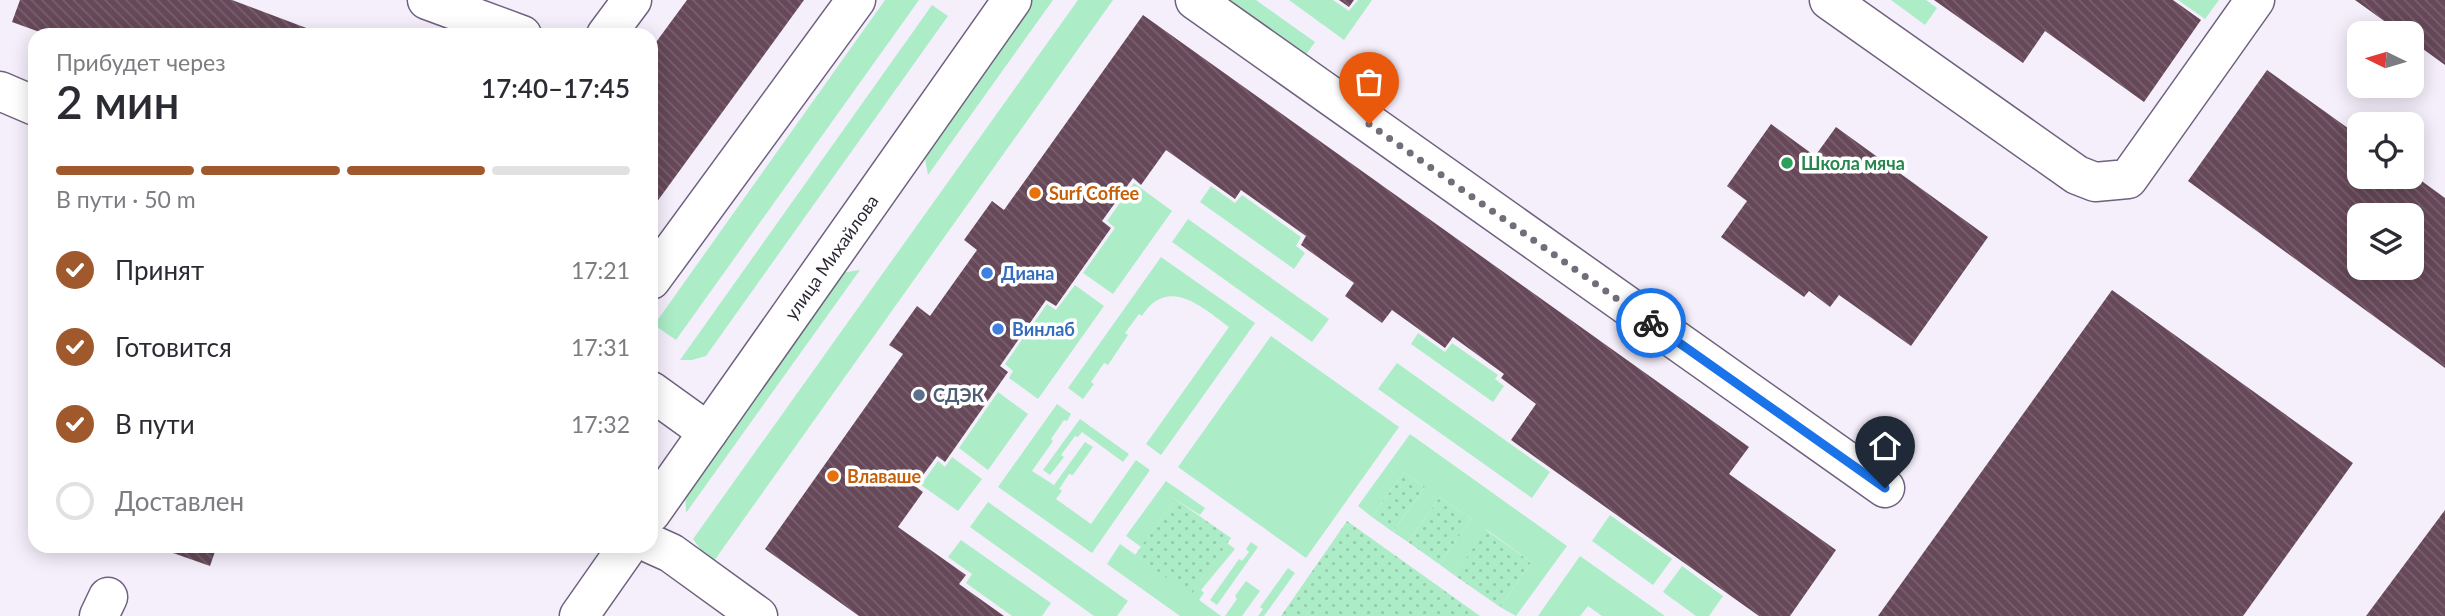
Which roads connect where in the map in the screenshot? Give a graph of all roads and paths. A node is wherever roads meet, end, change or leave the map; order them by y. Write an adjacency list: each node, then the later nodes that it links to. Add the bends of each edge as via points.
1 (427, 0): 8 (street)
2 (632, 0): 9 (street)
3 (856, 0): 12 (street)
4 (1012, 0): 14 (street, улица Михайлова)
5 (1195, 0): 15 (street)
6 (1829, 0): 7 (street, via 2077,175 2095,181 2127,179)
7 (2255, 0)
8 (503, 28)
9 (611, 28)
10 (0, 91): 11 (street)
11 (28, 103)
12 (658, 270)
13 (658, 396): 14 (street)
14 (708, 432): 16 (street, улица Михайлова)
15 (1885, 488)
16 (658, 503)
17 (658, 547): 20 (street)
18 (623, 553): 19 (street)
19 (579, 616)
20 (758, 616)

